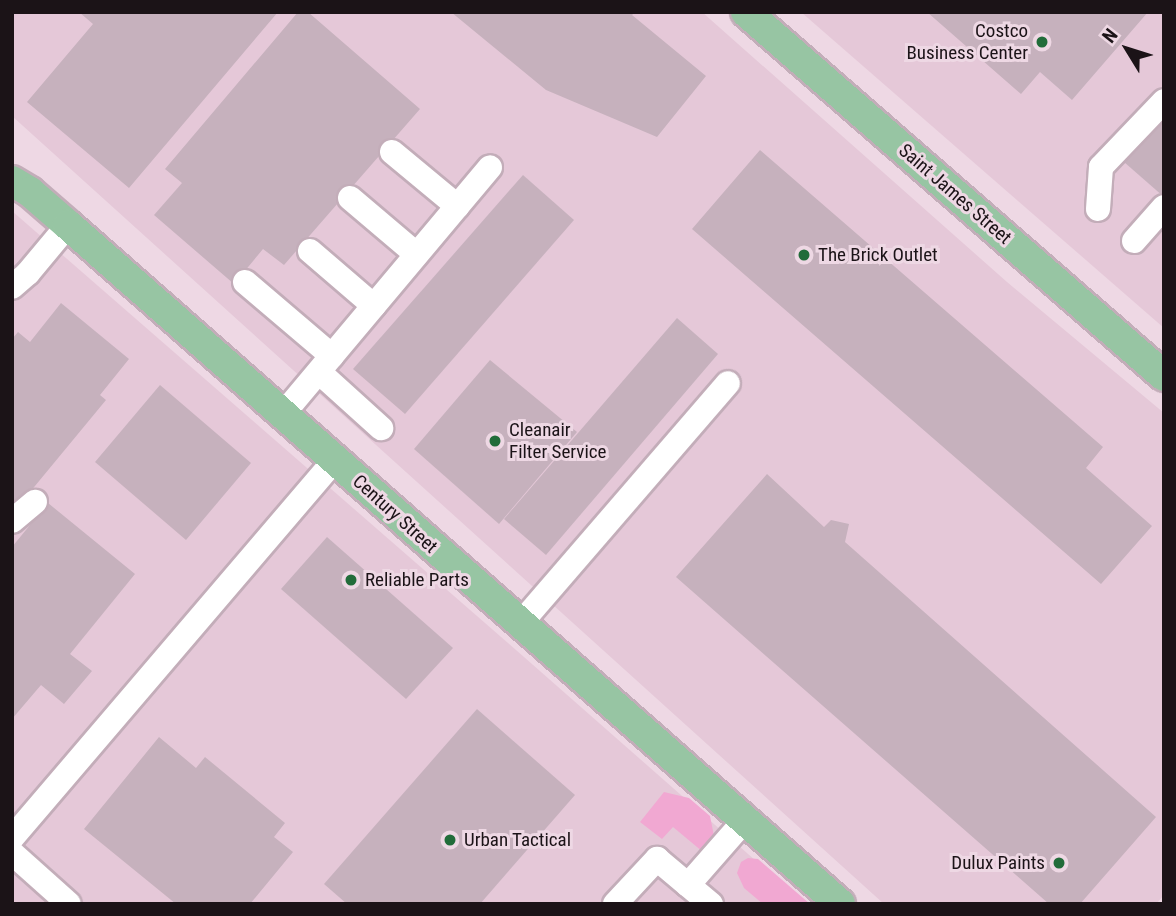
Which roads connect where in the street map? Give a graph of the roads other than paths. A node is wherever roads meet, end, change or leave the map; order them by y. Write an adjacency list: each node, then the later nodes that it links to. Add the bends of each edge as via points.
1 (746, 12): 19 (main road, Saint James Street)
2 (1164, 101): 10 (street, via 1101,167)
3 (391, 152): 8 (street)
4 (12, 159): 6 (main road)
5 (489, 167): 8 (street)
6 (21, 186): 11 (main road, Century Street)
7 (350, 198): 14 (street)
8 (457, 206): 14 (street)
9 (1164, 207): 12 (street)
10 (1097, 209)
11 (68, 225): 16 (street); 21 (main road, Century Street)
12 (1134, 241)
13 (310, 251): 17 (street)
14 (416, 254): 17 (street)
15 (245, 282): 18 (street)
16 (12, 287)
17 (373, 306): 18 (street)
18 (325, 364): 21 (street); 22 (street)
19 (1164, 376)
20 (728, 383): 26 (street)
21 (283, 414): 23 (main road, Century Street)
22 (381, 428)
23 (335, 460): 26 (main road, Century Street); 28 (street)
24 (35, 502): 25 (street)
25 (12, 521)
26 (520, 624): 27 (main road, Century Street)
27 (745, 820): 30 (street); 34 (main road, Century Street)
28 (12, 838)
29 (12, 853): 31 (street)
30 (688, 885): 32 (street, via 657,859); 33 (street)
31 (69, 904)
32 (615, 904)
33 (711, 904)
34 (840, 904)

